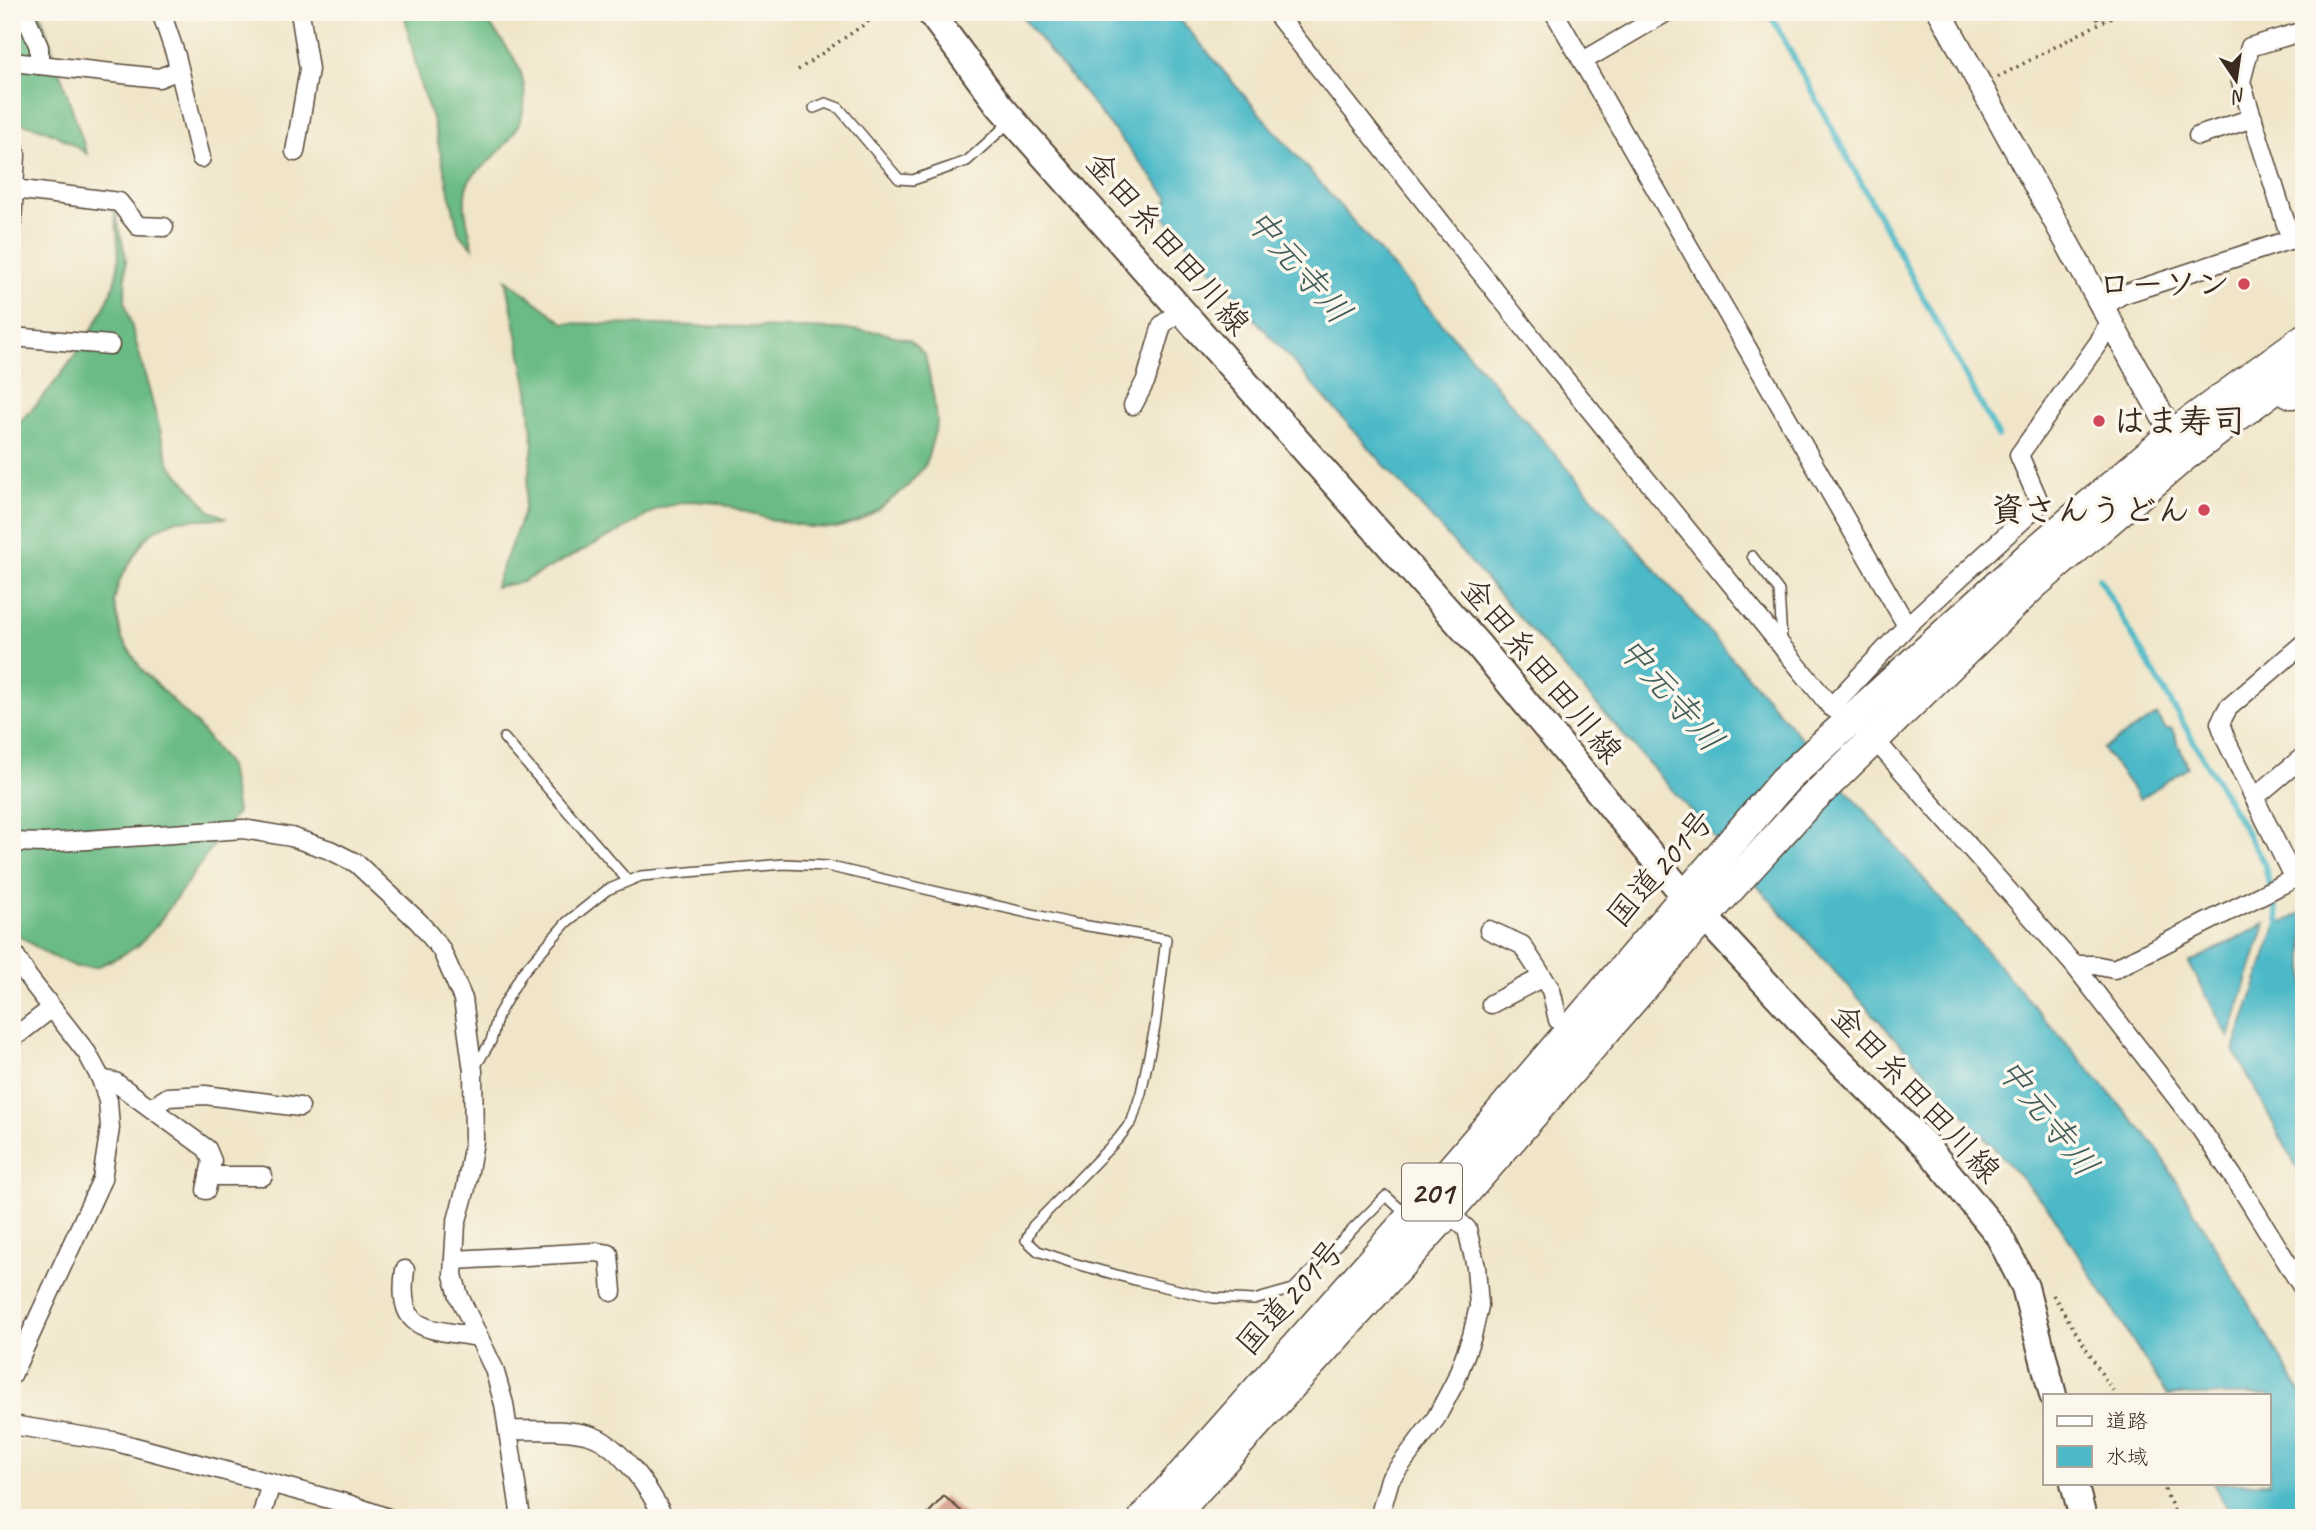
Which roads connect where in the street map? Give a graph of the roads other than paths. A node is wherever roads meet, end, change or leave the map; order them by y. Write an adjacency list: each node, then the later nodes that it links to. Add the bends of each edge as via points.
1 (24, 12): 12 (street, via 39,47)
2 (161, 12): 13 (street)
3 (300, 12): 19 (street, via 309,69)
4 (930, 12): 16 (main road, 金田糸田田川線)
5 (1275, 12): 38 (street, via 1564,379)
6 (1554, 12): 10 (street)
7 (1667, 12): 10 (street)
8 (1940, 12): 26 (street)
9 (2304, 30): 15 (street, via 2250,47 2241,82)
10 (1583, 61): 36 (street)
11 (12, 62): 12 (street)
12 (39, 65): 13 (street, via 159,78)
13 (179, 70): 20 (street)
14 (814, 108): 16 (lane, via 826,103 839,108 899,179 913,180 967,161)
15 (2253, 118): 18 (street); 24 (street)
16 (1012, 120): 25 (main road, 金田糸田田川線)
17 (12, 135): 21 (street)
18 (2199, 136)
19 (295, 152)
20 (201, 159)
21 (14, 189): 22 (street); 23 (street, via 119,202 138,226)
22 (12, 223)
23 (164, 227)
24 (2297, 238): 26 (street, via 2121,295)
25 (1180, 310): 33 (street, via 1162,325 1146,380); 46 (main road, 金田糸田田川線, via 1479,646)
26 (2106, 315): 34 (street); 36 (street, via 2099,342 2019,455 2040,504)
27 (12, 337): 29 (street)
28 (2304, 339): 34 (highway, 国道201号 / 201)
29 (110, 345)
30 (2304, 366): 31 (highway, 国道201号 / 201)
31 (2270, 390): 32 (street, via 2291,399); 34 (highway, 国道201号 / 201)
32 (2304, 398)
33 (1133, 405)
34 (2178, 445): 39 (highway, 国道201号 / 201, via 2031,555)
35 (1752, 556): 38 (lane, via 1779,592)
36 (1907, 626): 39 (street)
37 (2304, 643): 42 (street, via 2228,708 2220,723)
38 (1782, 646): 39 (street)
39 (1850, 731): 46 (highway, 国道201号 / 201, via 1784,781); 47 (highway, 国道201号 / 201, via 1807,804); 50 (street)
40 (504, 738): 45 (lane)
41 (2304, 756): 42 (street)
42 (2254, 798): 44 (street)
43 (12, 842): 56 (street, via 243,829 330,850 356,863 383,886 441,949 463,999)
44 (2299, 876): 50 (street, via 2114,969)
45 (628, 881): 56 (lane, via 607,890 567,922 522,973); 62 (lane, via 738,867 827,866 1070,923 1166,939 1155,1027 1132,1121 1032,1226 1026,1240 1038,1251 1213,1298 1254,1300 1293,1289 1385,1195)
46 (1684, 895): 47 (main road, 金田糸田田川線); 54 (highway, 国道201号 / 201)
47 (1705, 916): 61 (highway, 国道201号 / 201); 69 (main road, 金田糸田田川線, via 1812,1033 1926,1146 1998,1234 2025,1287)
48 (1489, 930): 51 (street, via 1522,944)
49 (12, 950): 53 (street)
50 (2074, 965): 65 (street, via 2200,1128)
51 (1543, 977): 52 (street); 54 (street, via 1558,1020)
52 (1491, 1004)
53 (52, 1008): 55 (street); 57 (street)
54 (1570, 1030): 62 (highway, 国道201号 / 201)
55 (12, 1039)
56 (473, 1071): 63 (street, via 474,1142 456,1224)
57 (101, 1079): 59 (street, via 115,1082); 68 (street, via 110,1128 102,1179)
58 (300, 1107): 59 (street, via 205,1095 167,1097)
59 (151, 1108): 60 (street, via 207,1149 212,1161 207,1183)
60 (263, 1175)
61 (1448, 1212): 79 (highway, 国道201号 / 201); 80 (street, via 1467,1229 1479,1306 1455,1382 1436,1418 1390,1479)
62 (1410, 1218): 78 (highway, 国道201号 / 201)
63 (454, 1260): 66 (street, via 609,1254); 67 (street, via 459,1296)
64 (405, 1270): 67 (street, via 401,1296 420,1327)
65 (2304, 1290)
66 (611, 1292)
67 (478, 1337): 71 (street, via 494,1369)
68 (12, 1375)
69 (2053, 1394)
70 (12, 1426): 72 (street, via 113,1441)
71 (508, 1430): 76 (street); 77 (street, via 590,1436 613,1448 654,1498)
72 (271, 1483): 74 (street); 75 (street)
73 (2074, 1484): 81 (main road)
74 (261, 1518)
75 (388, 1518)
76 (521, 1518)
77 (664, 1518)
78 (1144, 1518)
79 (1171, 1518)
80 (1379, 1518)
81 (2082, 1518)

